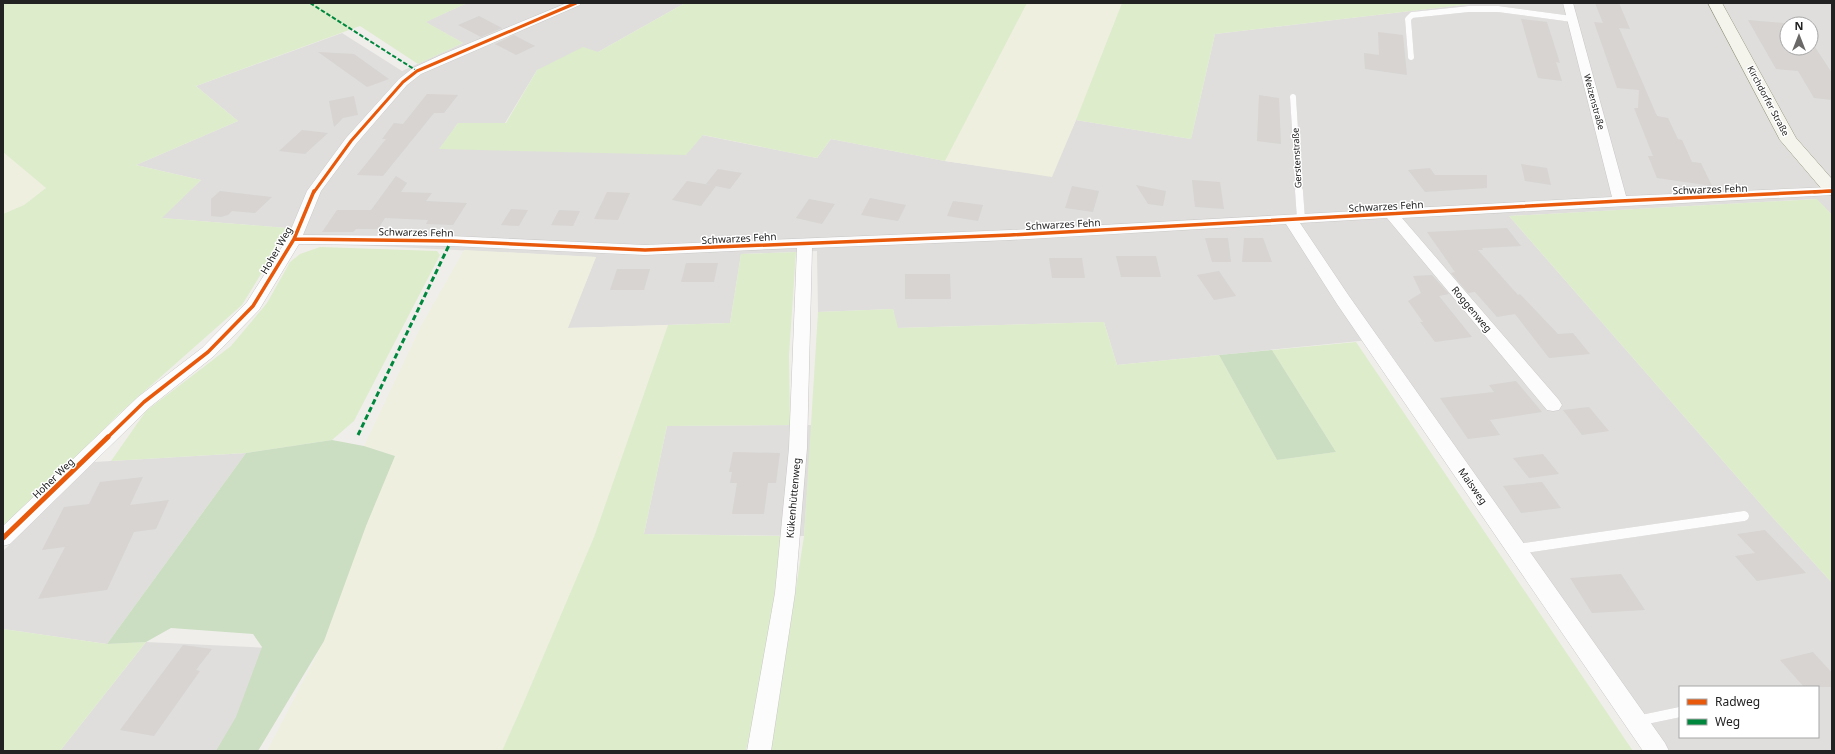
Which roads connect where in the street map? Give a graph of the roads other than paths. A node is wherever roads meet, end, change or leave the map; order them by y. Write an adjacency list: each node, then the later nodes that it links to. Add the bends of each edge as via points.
1 (576, 3): 11 (street, Hoher Weg, via 445,58 417,71 403,82 351,141 314,191)
2 (1568, 3): 4 (street, Weizenstraße)
3 (1715, 3): 7 (street, Kirchdorfer Straße, via 1789,140)
4 (1572, 19): 5 (lane, via 1498,9 1469,9 1412,15 1408,19); 8 (street, Weizenstraße)
5 (1411, 57)
6 (1293, 97): 10 (lane, Gerstenstraße)
7 (1832, 191): 8 (street, Schwarzes Fehn)
8 (1620, 200): 9 (street, Schwarzes Fehn)
9 (1391, 214): 10 (street, Schwarzes Fehn); 13 (street, Roggenweg)
10 (1296, 220): 12 (street, Schwarzes Fehn); 16 (street, Maisweg, via 1343,300)
11 (294, 238): 12 (street, Schwarzes Fehn, via 451,241 645,250); 15 (street, Hoher Weg, via 253,306 208,352 144,402)
12 (805, 243): 19 (street, Kükenhüttenweg, via 798,448 785,593)
13 (1553, 405)
14 (1744, 516): 16 (lane)
15 (3, 538)
16 (1517, 549): 18 (street, Maisweg)
17 (1679, 712): 18 (lane)
18 (1636, 721): 20 (street, Maisweg)
19 (759, 751)
20 (1657, 751)

